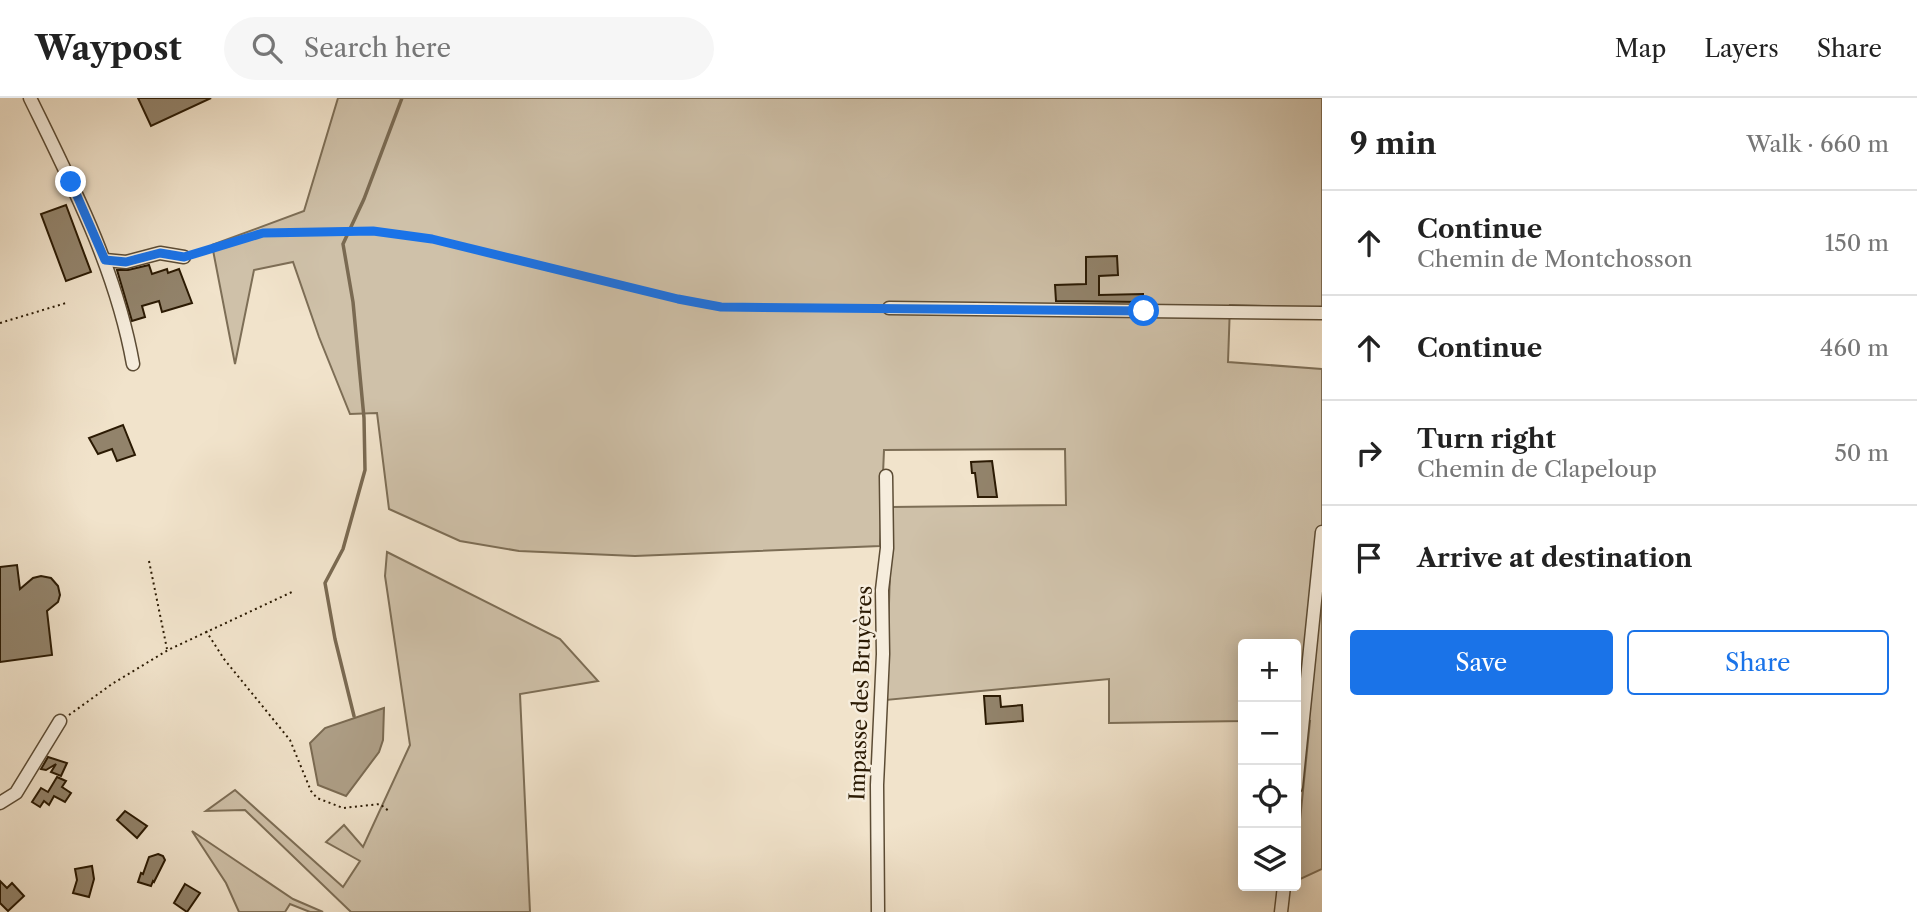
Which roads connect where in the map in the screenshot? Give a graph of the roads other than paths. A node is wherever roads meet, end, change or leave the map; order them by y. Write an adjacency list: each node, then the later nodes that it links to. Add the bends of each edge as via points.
1 (30, 98): 3 (street)
2 (184, 257): 3 (street, via 160,253 126,262)
3 (105, 260): 6 (street)
4 (889, 308): 5 (street)
5 (1322, 313)
6 (133, 364)
7 (886, 476): 13 (street, Impasse des Bruyères)
8 (1322, 532): 10 (street)
9 (60, 721): 11 (street, via 16,793)
10 (1298, 765)
11 (0, 803)
12 (1283, 891): 14 (street)
13 (878, 912)
14 (1280, 912)

